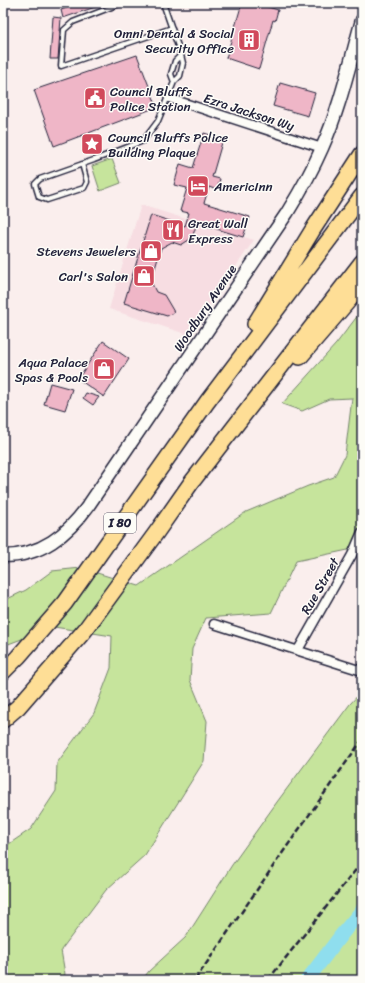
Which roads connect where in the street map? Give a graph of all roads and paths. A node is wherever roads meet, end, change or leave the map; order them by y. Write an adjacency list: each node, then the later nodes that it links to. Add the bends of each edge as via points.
1 (122, 3): 4 (lane, via 73,22 64,30 61,66)
2 (163, 3): 4 (lane)
3 (362, 20): 8 (main road, Woodbury Avenue)
4 (172, 28): 5 (lane)
5 (180, 55): 6 (lane, via 171,74); 6 (lane, via 183,63 180,76)
6 (174, 82): 7 (lane)
7 (169, 98): 8 (street, Ezra Jackson Wy); 10 (lane, via 158,121 142,141)
8 (322, 148): 17 (main road, Woodbury Avenue, via 294,202 81,515 63,535 49,544 31,552)
9 (362, 154): 14 (highway)
10 (82, 164): 10 (lane, via 40,179 35,184 39,197 47,200 84,188 87,182)
11 (362, 196): 14 (highway, I 80)
12 (362, 262): 15 (highway, I 80)
13 (362, 285): 15 (highway)
14 (207, 402): 21 (highway, I 80, via 65,603)
15 (191, 483): 22 (highway, I 80, via 85,630 18,707)
16 (362, 532): 19 (street, Rue Street, via 352,555)
17 (3, 556)
18 (214, 624): 19 (street)
19 (298, 650): 20 (street)
20 (362, 671)
21 (3, 672)
22 (3, 720)

